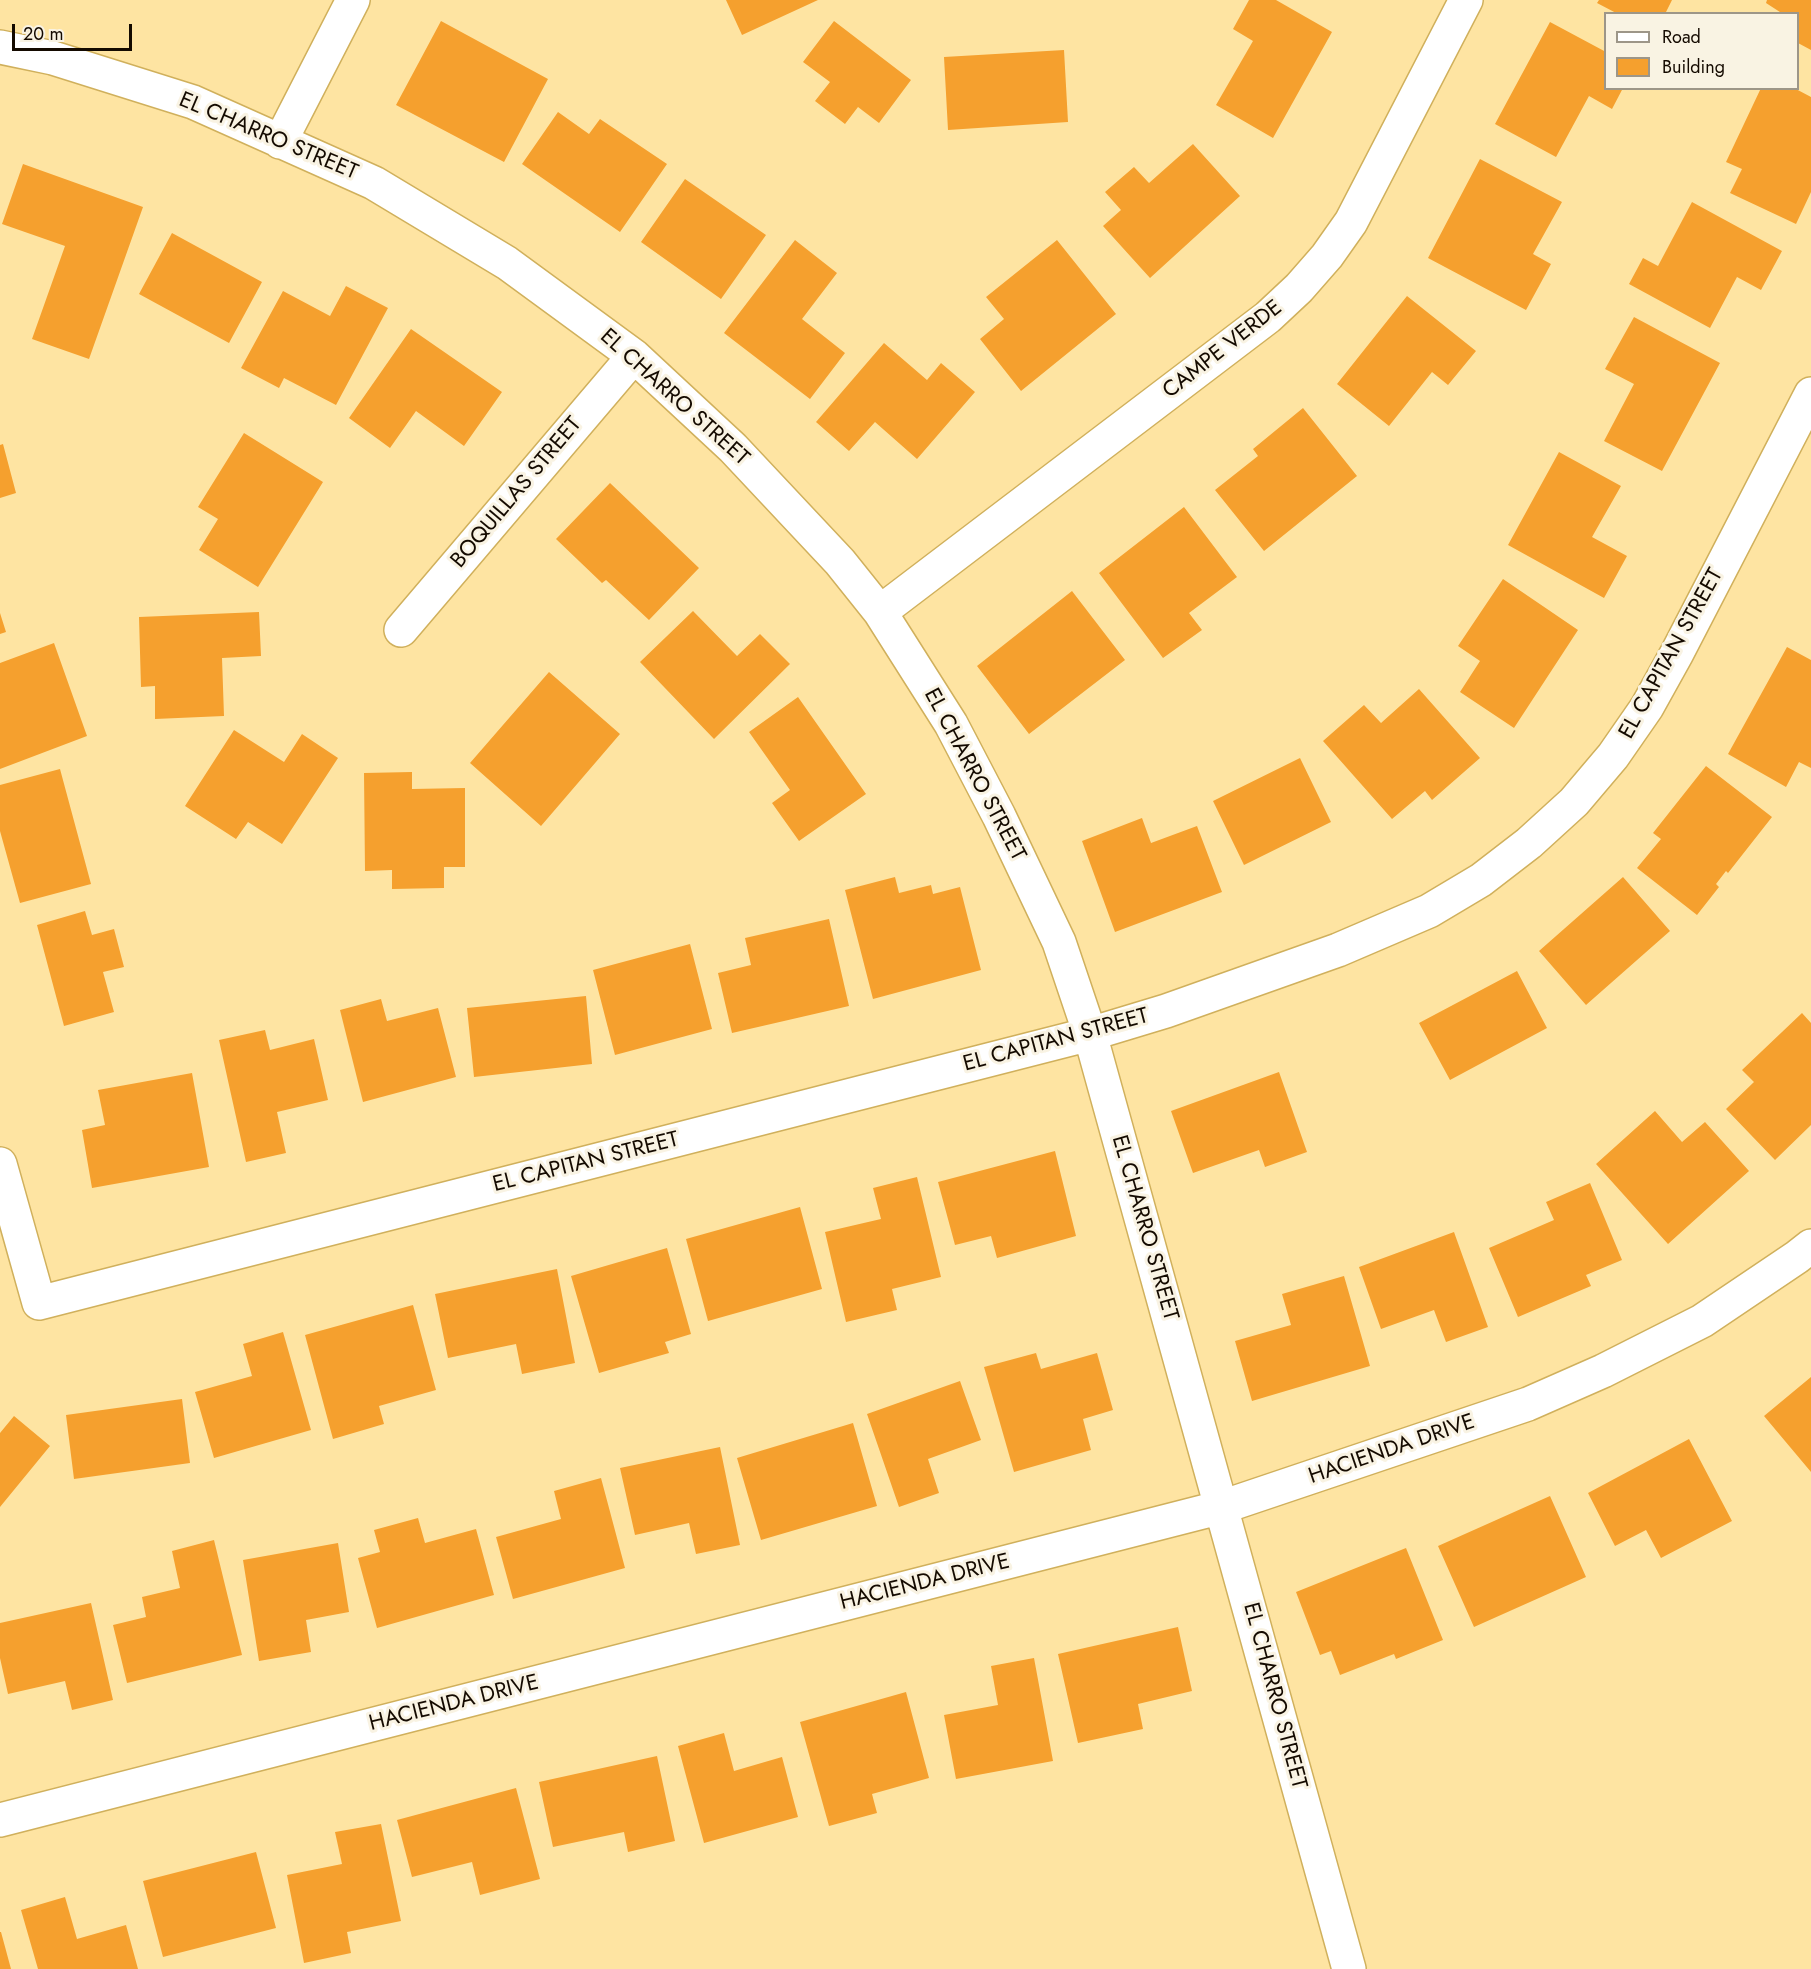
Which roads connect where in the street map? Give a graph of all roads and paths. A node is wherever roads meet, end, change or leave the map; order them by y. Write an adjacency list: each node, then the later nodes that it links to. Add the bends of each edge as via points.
1 (354, 0): 4 (street)
2 (1466, 0): 7 (street, CAMPE VERDE, via 1351,222 1299,288 1268,317)
3 (0, 47): 4 (street, EL CHARRO STREET, via 53,58 193,102)
4 (280, 142): 5 (street, EL CHARRO STREET, via 374,183 507,263)
5 (634, 356): 7 (street, EL CHARRO STREET, via 734,448 840,562); 8 (street, BOQUILLAS STREET)
6 (1811, 394): 9 (street, EL CAPITAN STREET, via 1647,707 1607,764 1574,802 1529,843 1481,880 1429,911 1338,950)
7 (880, 612): 9 (street, EL CHARRO STREET, via 951,724 999,816 1059,942)
8 (401, 630)
9 (1090, 1035): 10 (street, EL CAPITAN STREET, via 39,1304); 12 (street, EL CHARRO STREET)
10 (0, 1164)
11 (1811, 1246): 12 (street, HACIENDA DRIVE, via 1702,1321 1603,1371 1528,1404)
12 (1222, 1508): 13 (street, HACIENDA DRIVE); 14 (street, EL CHARRO STREET)
13 (0, 1820)
14 (1349, 1969)

